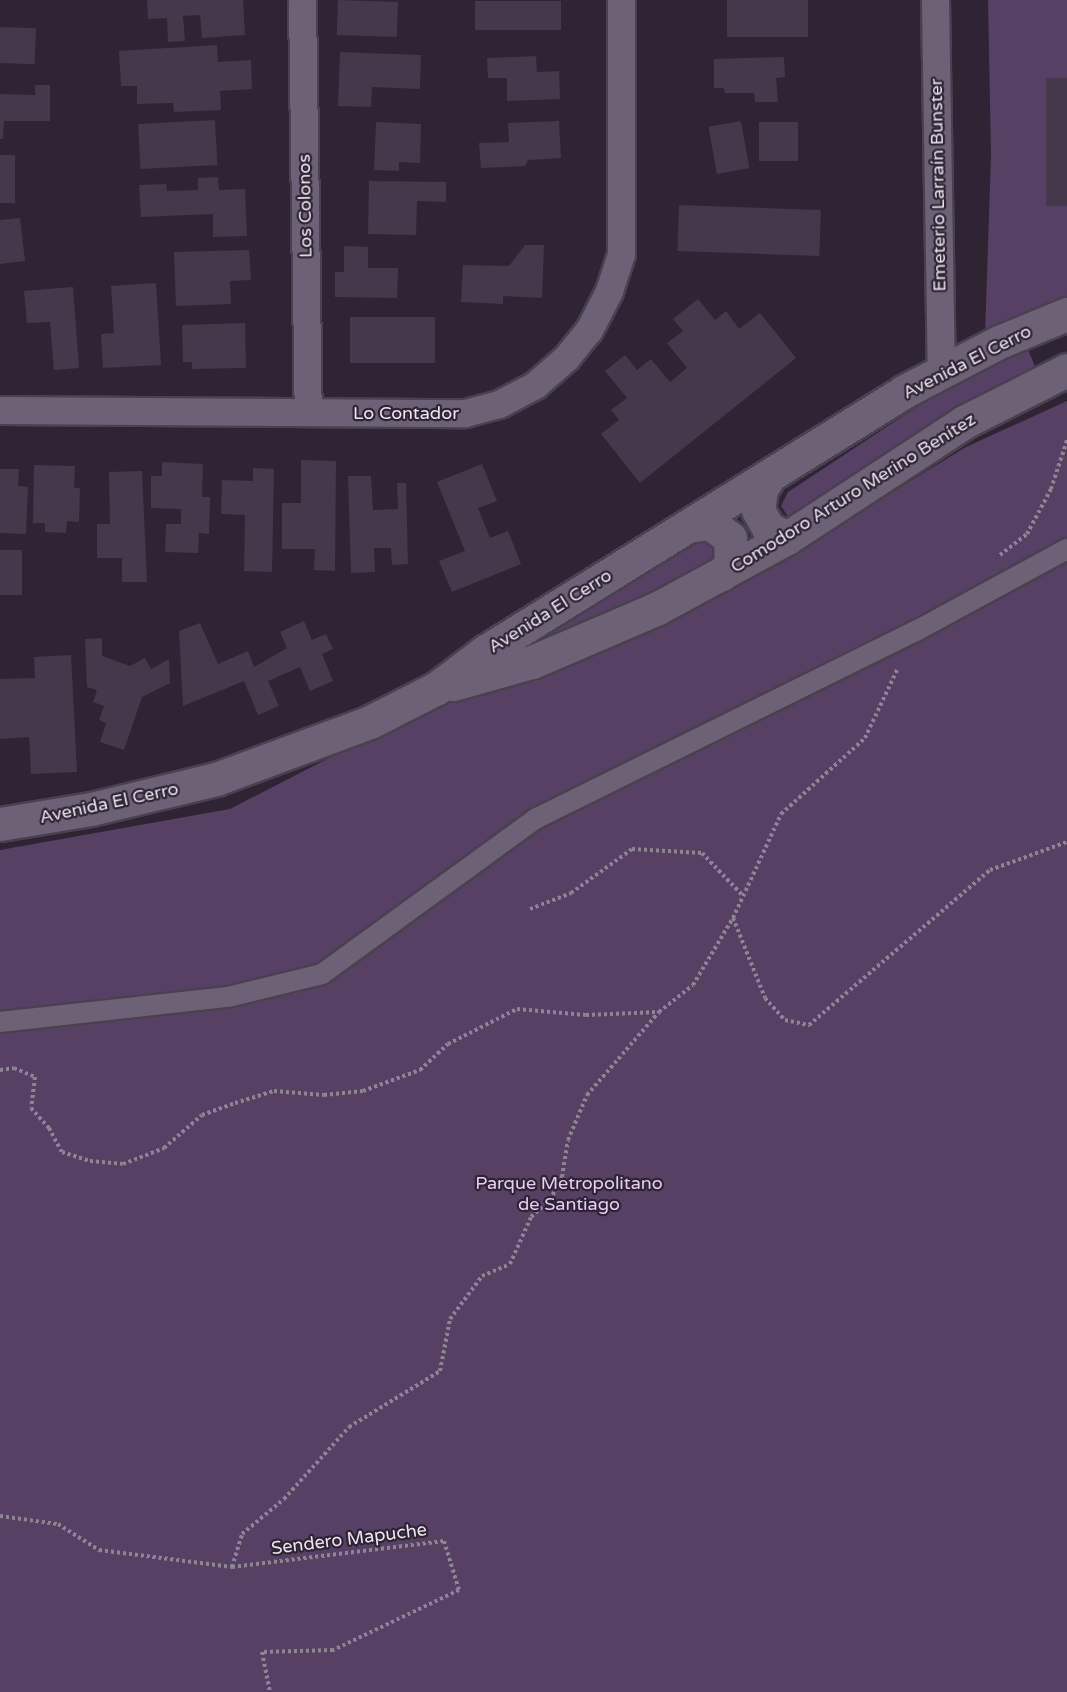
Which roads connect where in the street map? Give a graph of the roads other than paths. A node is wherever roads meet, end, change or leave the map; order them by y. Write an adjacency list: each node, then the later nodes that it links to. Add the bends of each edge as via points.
1 (302, 0): 8 (street, Los Colonos)
2 (621, 0): 8 (street, Lo Contador, via 621,254 609,291 589,330 566,358 535,385 499,404 465,413)
3 (935, 0): 6 (street, Emeterio Larraín Bunster)
4 (1067, 314): 6 (street, Avenida El Cerro)
5 (1067, 370): 11 (street, Comodoro Arturo Merino Benítez, via 964,422)
6 (941, 371): 9 (street, Avenida El Cerro)
7 (0, 410): 8 (street, Lo Contador)
8 (308, 412)
9 (767, 480): 10 (street, Avenida El Cerro); 11 (street, via 760,489 758,510 768,528)
10 (688, 526): 13 (street, via 710,523 730,538 731,563); 14 (street, Avenida El Cerro, via 486,651)
11 (787, 538): 13 (street, Comodoro Arturo Merino Benítez)
12 (1067, 549): 16 (street, via 916,631 535,819 322,974 228,997)
13 (722, 574): 14 (street, Comodoro Arturo Merino Benítez, via 605,633 532,662)
14 (437, 688): 15 (street, Avenida El Cerro, via 325,741 216,779 102,807)
15 (0, 824)
16 (0, 1022)

